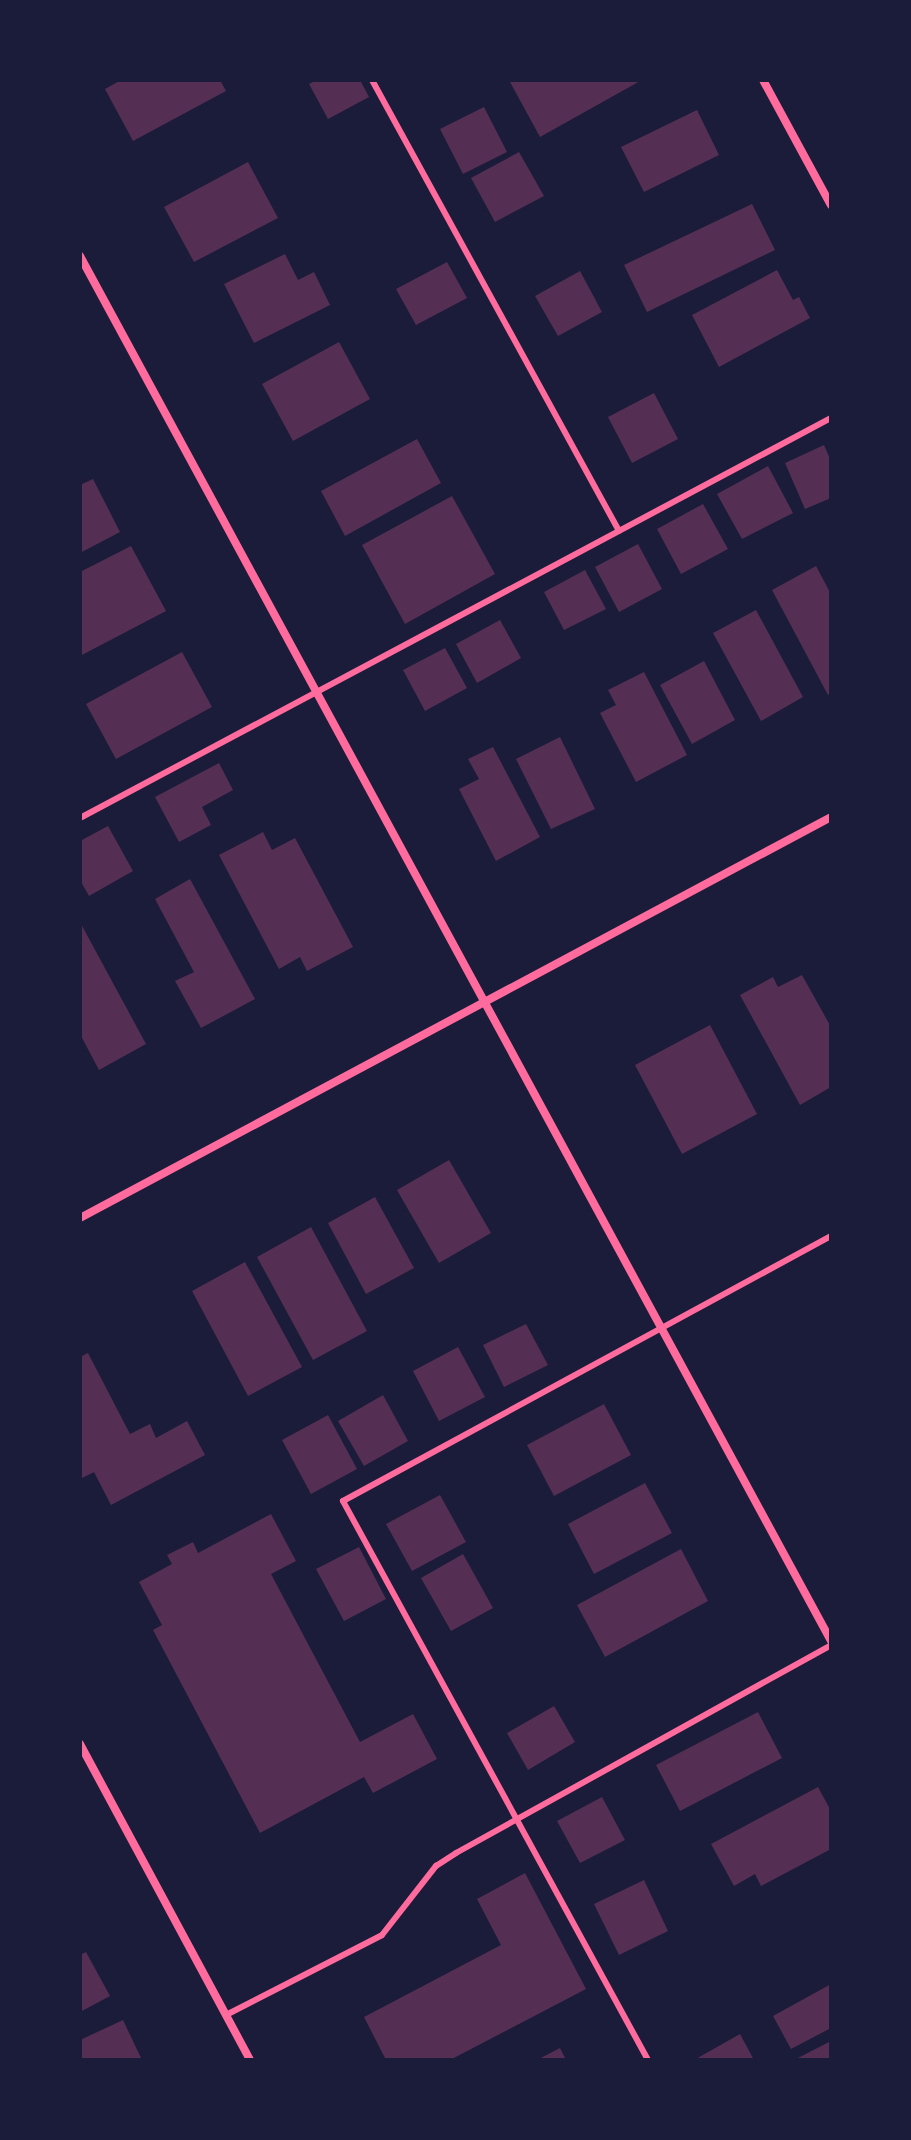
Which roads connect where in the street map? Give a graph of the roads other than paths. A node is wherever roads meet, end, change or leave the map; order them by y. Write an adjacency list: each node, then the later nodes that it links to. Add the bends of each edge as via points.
1 (372, 80): 6 (lane)
2 (763, 80): 3 (street)
3 (831, 205)
4 (80, 256): 7 (street)
5 (831, 418): 6 (lane)
6 (619, 531): 7 (lane)
7 (317, 692): 9 (lane); 10 (street)
8 (831, 817): 10 (street)
9 (80, 818)
10 (485, 1002): 11 (street); 13 (street)
11 (80, 1218)
12 (831, 1236): 13 (lane)
13 (662, 1328): 14 (street); 16 (lane, via 343,1501)
14 (831, 1643): 16 (lane)
15 (80, 1744): 17 (street)
16 (516, 1819): 17 (lane, via 436,1866 382,1935); 19 (lane)
17 (226, 2015): 18 (street)
18 (250, 2060)
19 (648, 2060)

